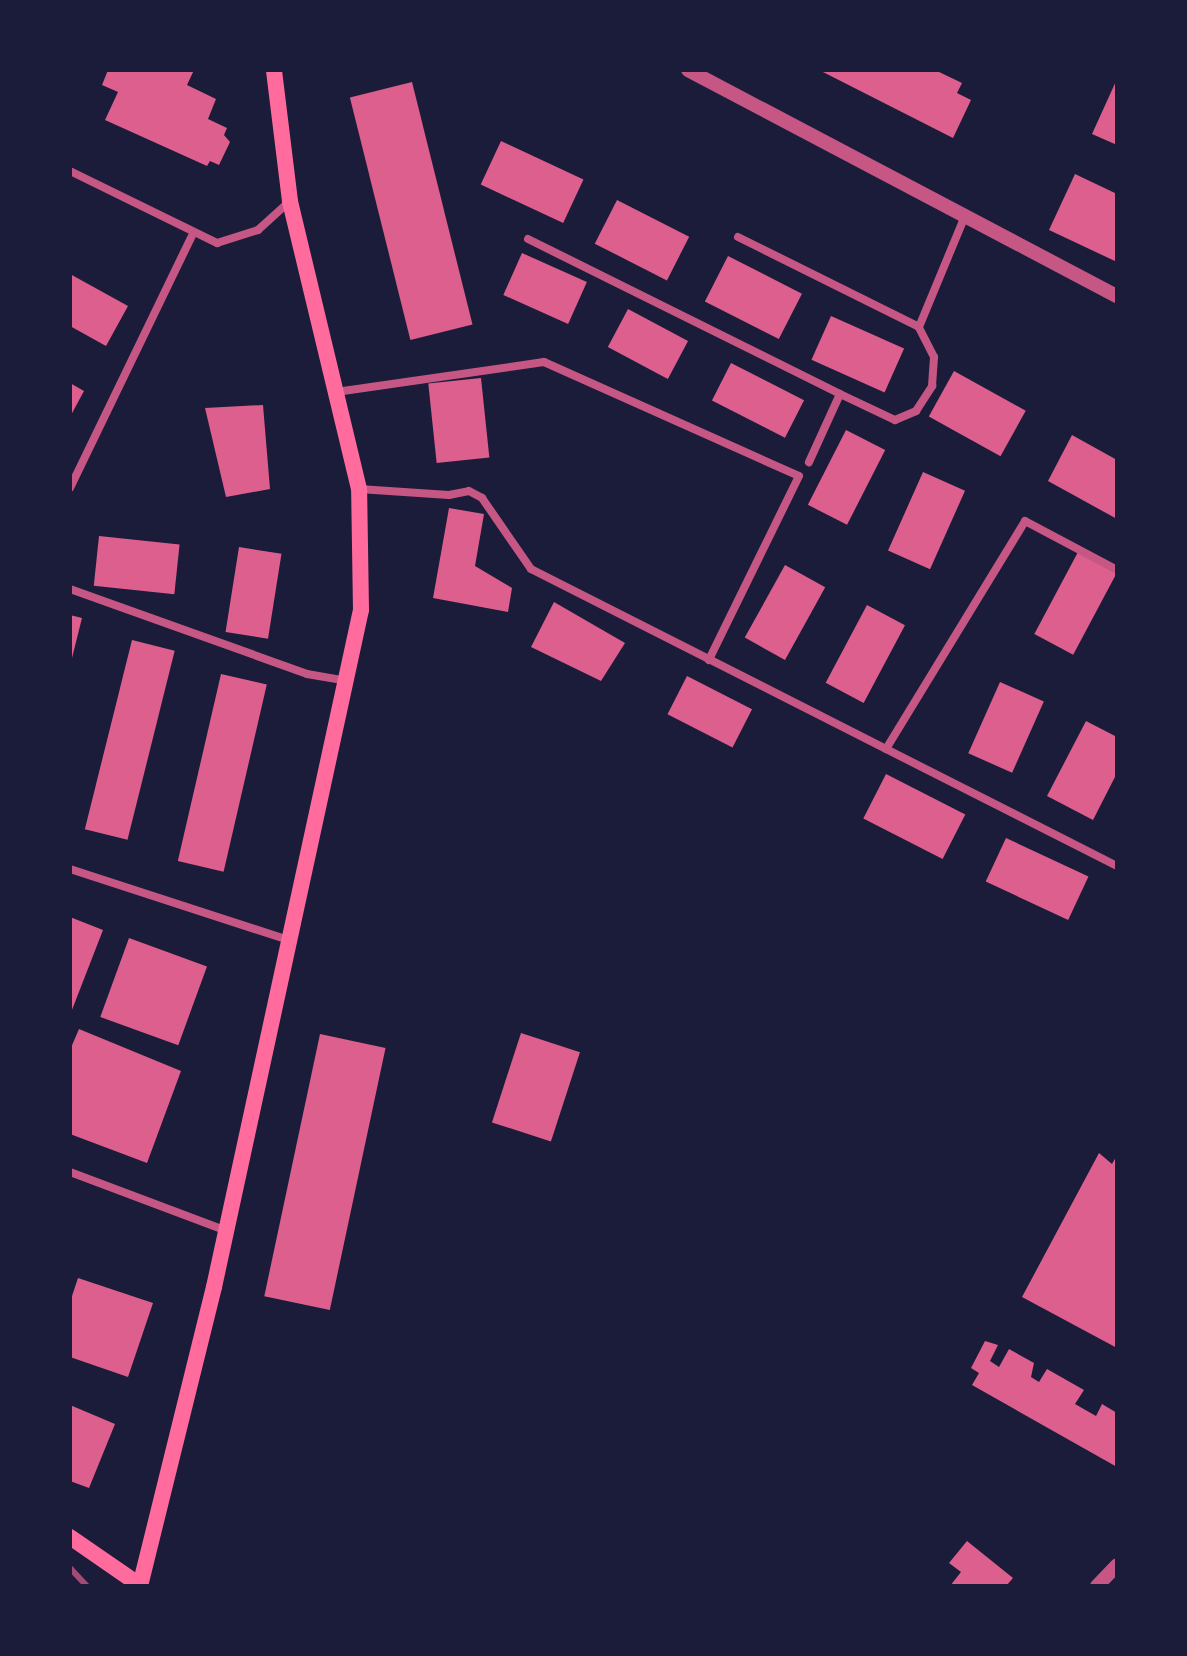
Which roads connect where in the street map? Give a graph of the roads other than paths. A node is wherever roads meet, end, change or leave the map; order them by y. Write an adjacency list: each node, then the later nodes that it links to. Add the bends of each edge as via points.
1 (274, 70): 4 (main road)
2 (688, 70): 5 (street)
3 (70, 171): 6 (street)
4 (290, 201): 6 (street, via 258,230 217,243); 11 (main road)
5 (965, 216): 9 (street); 10 (street)
6 (192, 236): 14 (street)
7 (738, 237): 10 (street)
8 (528, 239): 12 (street)
9 (1117, 296)
10 (919, 327): 12 (street, via 934,357 932,386 916,411 895,420)
11 (336, 392): 15 (main road); 18 (street, via 544,362 799,476)
12 (840, 394): 13 (street)
13 (809, 462)
14 (70, 488)
15 (359, 489): 18 (street, via 449,495 469,491 482,498 531,569); 19 (main road, via 364,563)
16 (1117, 570): 20 (street, via 1025,521)
17 (70, 589): 19 (street, via 307,674)
18 (709, 660): 20 (street)
19 (349, 681): 23 (main road)
20 (886, 749): 21 (street)
21 (1117, 866)
22 (70, 869): 23 (street)
23 (288, 940): 25 (main road)
24 (70, 1172): 25 (street)
25 (222, 1229): 28 (main road, via 214,1287)
26 (70, 1537): 28 (main road)
27 (1117, 1565): 29 (street)
28 (141, 1585)
29 (1097, 1586)

